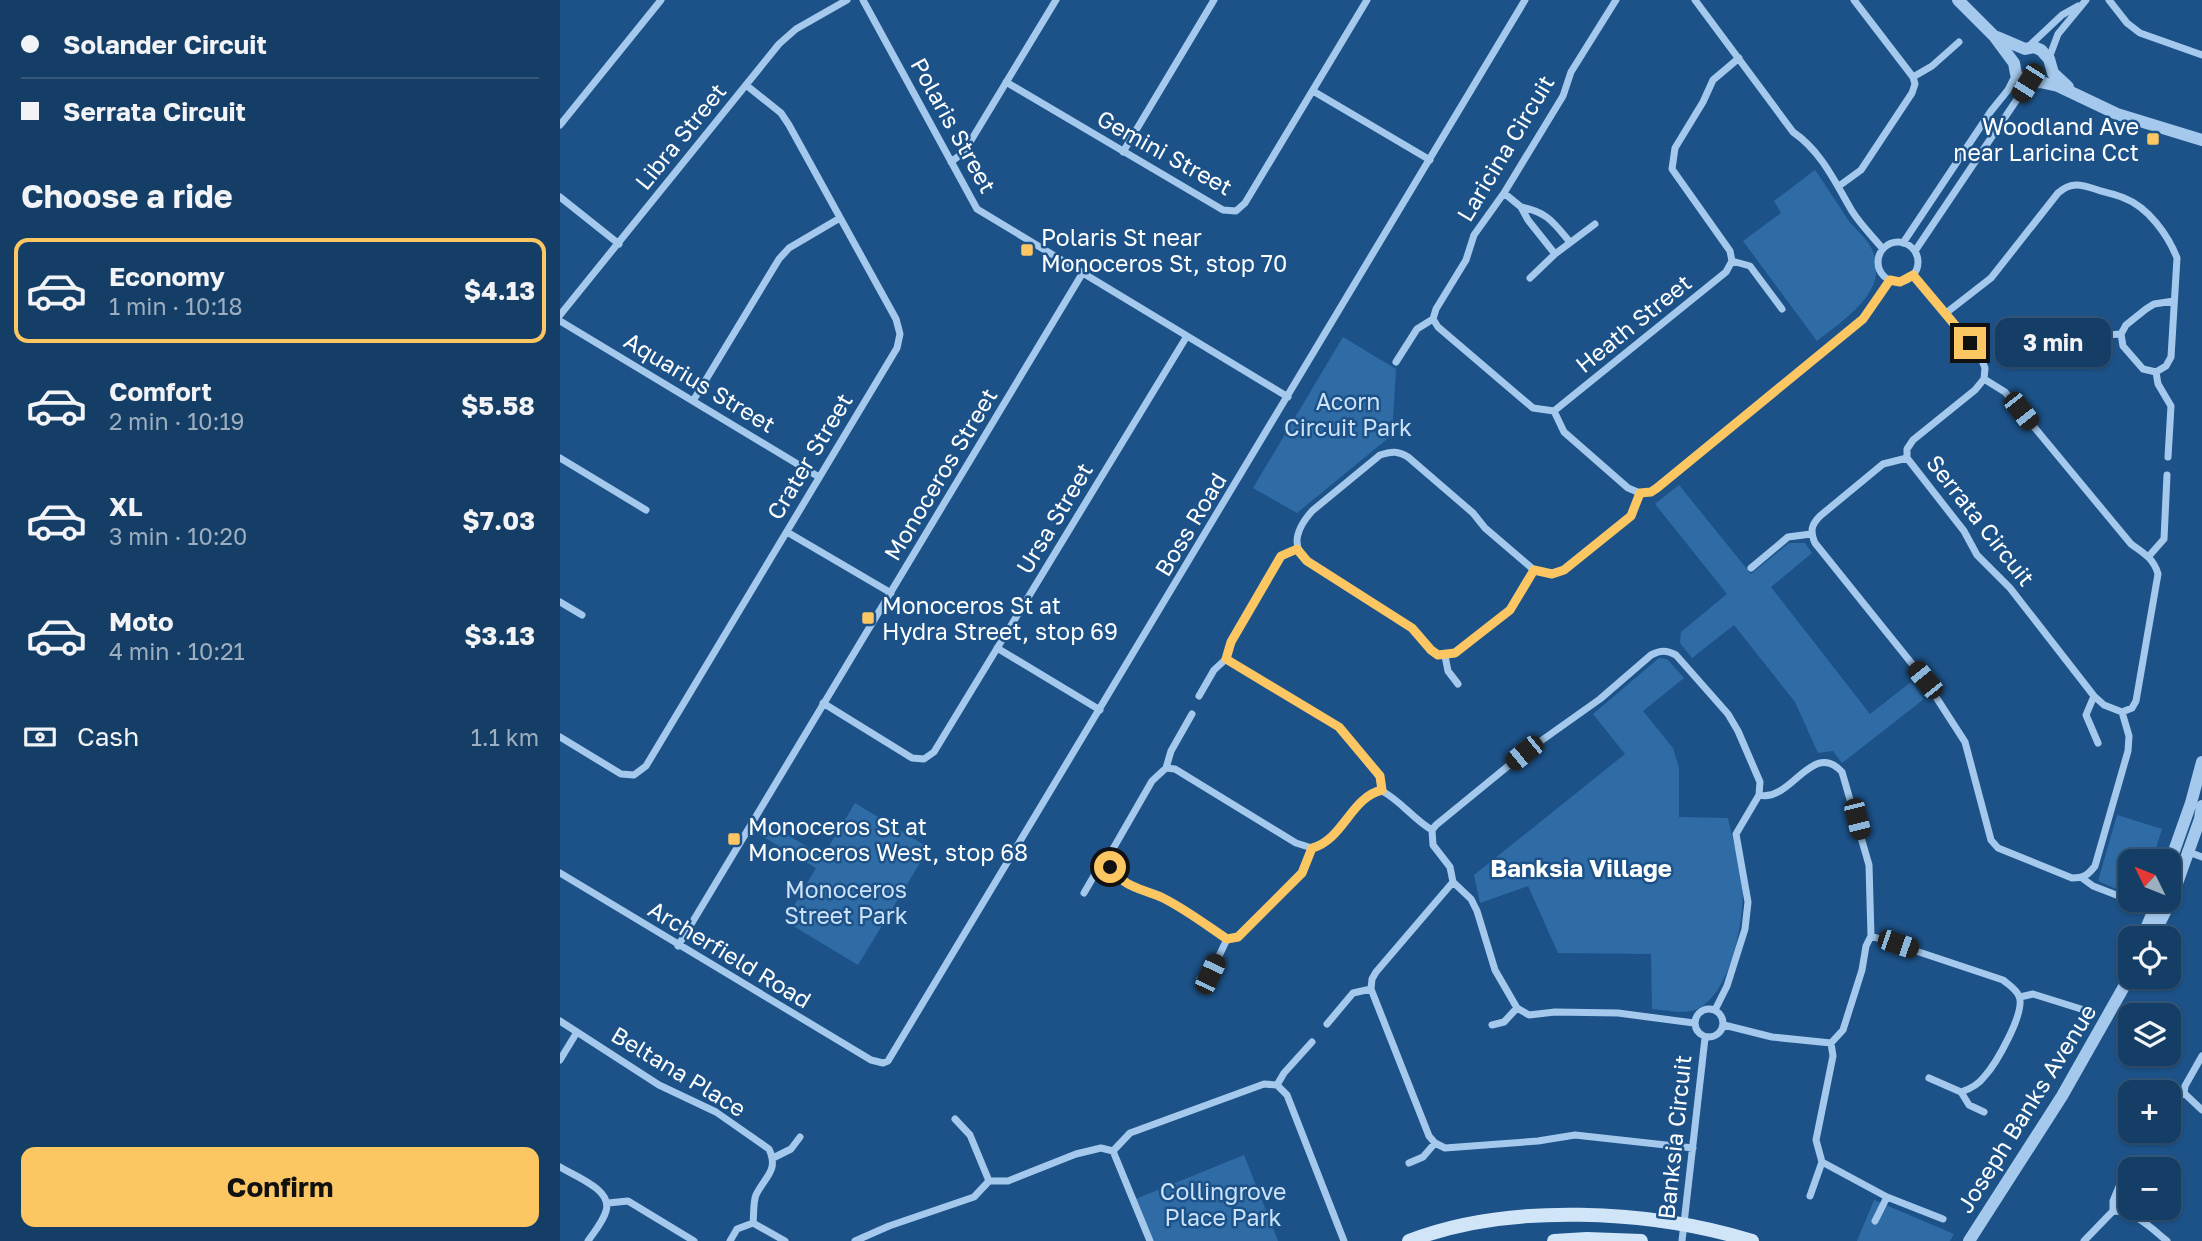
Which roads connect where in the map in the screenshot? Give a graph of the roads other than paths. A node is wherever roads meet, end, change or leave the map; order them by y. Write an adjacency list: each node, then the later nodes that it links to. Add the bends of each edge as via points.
1 (661, 0): 27 (street)
2 (847, 0): 24 (street, Libra Street, via 796,29)
3 (863, 0): 31 (street, Polaris Street)
4 (1214, 0): 29 (street)
5 (1367, 0): 25 (street, Gemini Street)
6 (1525, 0): 30 (street, Boss Road)
7 (1616, 0): 33 (street, Laricina Circuit)
8 (1695, 0): 18 (street)
9 (1854, 0): 21 (street)
10 (1958, 0): 14 (street)
11 (2109, 0): 17 (street, via 2140,33)
12 (1052, 1): 22 (street)
13 (2083, 2): 16 (street); 19 (street, via 2058,34)
14 (1994, 36): 16 (street); 20 (street)
15 (1959, 42): 21 (street)
16 (2026, 48): 19 (street, via 2041,50); 20 (street, via 2018,54)
17 (2202, 55)
18 (1739, 58): 32 (street); 44 (street, via 1713,80 1672,160 1672,169 1730,251)
19 (2049, 61): 23 (street, via 2048,75); 26 (street, via 2053,73)
20 (2015, 69): 23 (street); 39 (street, via 2008,90)
21 (1913, 77): 32 (street, via 1912,93 1861,170)
22 (1006, 82): 29 (street, Gemini Street); 31 (street, via 964,152)
23 (2034, 83): 26 (street, via 2058,86); 42 (street)
24 (746, 85): 36 (street, Crater Street, via 789,125); 40 (street, Libra Street)
25 (1313, 91): 29 (street, Gemini Street, via 1236,211 1223,210); 30 (street)
26 (2084, 99): 28 (street)
27 (560, 125)
28 (2202, 140)
29 (1123, 152)
30 (1430, 160): 60 (street, Boss Road)
31 (951, 162): 45 (street, Polaris Street, via 984,215)
32 (1839, 187): 41 (street, via 1853,213)
33 (1504, 193): 35 (street); 53 (street, Laricina Circuit, via 1474,235 1466,260)
34 (560, 197): 40 (street)
35 (1521, 207): 38 (street, via 1550,219); 43 (street)
36 (840, 218): 61 (street, via 789,247 779,259); 67 (street, Crater Street, via 900,334 897,348)
37 (1595, 224): 38 (street)
38 (1570, 242): 43 (street)
39 (1903, 243): 41 (street); 42 (street)
40 (619, 244): 52 (street, Libra Street)
41 (1883, 249): 48 (street, via 1879,266)
42 (1914, 251): 46 (street, via 1918,264)
43 (1555, 254): 47 (street)
44 (1732, 261): 50 (street, via 1750,266); 62 (street, Heath Street, via 1726,272)
45 (1082, 274): 55 (street, Polaris Street); 76 (street, Monoceros Street)
46 (1913, 275): 48 (street, via 1900,282); 51 (street)
47 (1530, 278)
48 (1890, 280): 68 (street, via 1863,319 1657,488)
49 (2174, 301): 51 (street, via 2177,258 2147,214 2126,198 2075,184 2058,193 1991,278); 54 (street, via 2154,304); 58 (street, via 2171,357)
50 (1782, 310)
51 (1946, 313): 59 (street, via 1981,358 1986,368)
52 (560, 318): 61 (street, Aquarius Street)
53 (1433, 319): 57 (street, Laricina Circuit, via 1417,329); 62 (street, via 1534,408)
54 (2121, 334): 56 (street, via 2106,335); 58 (street, via 2123,346 2143,369)
55 (1187, 337): 60 (street, Polaris Street); 79 (street, Ursa Street)
56 (2085, 351)
57 (1396, 362)
58 (2156, 372): 63 (street, via 2171,406)
59 (1984, 379): 65 (street, Serrata Circuit, via 1913,440); 73 (street, via 2005,392 2131,544)
60 (1288, 397): 86 (street, Boss Road)
61 (693, 401): 67 (street, Aquarius Street)
62 (1554, 411): 68 (street, via 1564,432 1628,488)
63 (2168, 457)
64 (560, 458): 69 (street)
65 (1907, 458): 71 (street, via 1883,464 1819,516); 84 (street, Serrata Circuit, via 1978,555 2010,588)
66 (2167, 475): 73 (street, via 2164,539)
67 (819, 477): 70 (street, Crater Street)
68 (1640, 493): 75 (street, via 1631,516 1564,570 1552,574)
69 (646, 510)
70 (786, 532): 76 (street); 89 (street, Crater Street, via 646,766 634,775 621,774)
71 (1811, 534): 74 (street, via 1788,537); 105 (street, via 1960,732 1991,840 1998,848)
72 (1297, 549): 75 (street, via 1299,530 1312,511 1391,451 1408,457); 80 (street, via 1307,561 1412,628 1431,650); 81 (street, via 1281,556 1231,642)
73 (2149, 556): 87 (street, via 2158,574 2136,701)
74 (1751, 568)
75 (1534, 570): 80 (street, via 1510,610)
76 (891, 593): 85 (street, Monoceros Street)
77 (560, 602): 78 (street)
78 (582, 615)
79 (997, 648): 85 (street, Ursa Street, via 934,752 924,759 912,758); 86 (street)
80 (1445, 656): 82 (street, via 1448,671)
81 (1226, 659): 83 (street); 93 (street, via 1339,727 1380,776)
82 (1458, 684)
83 (1199, 696)
84 (2094, 696): 87 (street, Serrata Circuit); 90 (street, via 2086,715)
85 (823, 703): 112 (street, Monoceros Street)
86 (1100, 710): 133 (street, Boss Road, via 893,1057)
87 (2122, 712): 105 (street, via 2128,751 2095,866)
88 (1192, 714): 92 (street)
89 (560, 737)
90 (2098, 743)
91 (2202, 762): 98 (street)
92 (1166, 768): 99 (street); 103 (street, via 1152,781 1110,854)
93 (1382, 790): 96 (street); 99 (street, via 1365,799 1330,839)
94 (1759, 795): 96 (street, via 1760,782 1728,714 1676,655 1659,651); 110 (street, via 1777,793 1826,761 1842,772 1869,865); 121 (street, via 1737,834 1748,902 1745,929)
95 (2202, 806): 97 (street)
96 (1432, 830): 106 (street, via 1433,845 1450,867)
97 (2197, 841): 98 (street); 101 (street)
98 (2177, 844): 100 (street); 101 (street)
99 (1312, 848): 111 (street, via 1302,873 1245,932)
100 (2175, 849)
101 (2188, 853): 102 (street); 109 (street)
102 (2202, 857)
103 (1110, 867): 107 (street, via 1095,874); 111 (street, via 1132,889 1161,898)
104 (560, 873): 112 (street, Archerfield Road)
105 (2082, 878): 108 (street)
106 (1453, 882): 114 (street, via 1376,972); 119 (street, via 1478,911 1495,970)
107 (1084, 893)
108 (2118, 896)
109 (2158, 926)
110 (1871, 936): 117 (street, via 2003,980); 130 (street, via 1843,1030)
111 (1227, 939): 113 (street, via 1210,974)
112 (678, 946): 133 (street, Archerfield Road)
113 (1200, 979)
114 (1371, 989): 124 (street, via 1353,993); 143 (street)
115 (2122, 989): 118 (street, Joseph Banks Avenue)
116 (2124, 989): 118 (street, Joseph Banks Avenue)
117 (2020, 997): 120 (street, via 2033,994); 136 (street, via 2013,1028 1985,1076)
118 (2119, 998): 172 (street, Joseph Banks Avenue)
119 (1517, 1009): 123 (street, Banksia Circuit, via 1529,1015 1618,1013); 125 (street, via 1504,1022)
120 (2081, 1009)
121 (1715, 1010): 123 (street, via 1702,1010); 126 (street)
122 (560, 1021): 127 (street, Beltana Place)
123 (1694, 1023): 128 (street)
124 (1327, 1024)
125 (1492, 1025)
126 (1724, 1025): 128 (street, via 1720,1034); 130 (street, via 1772,1037)
127 (577, 1032): 132 (street); 146 (street, Beltana Place, via 659,1085 716,1112 769,1149)
128 (1705, 1038): 144 (street, Banksia Circuit)
129 (1312, 1042): 135 (street)
130 (1831, 1043): 147 (street, via 1833,1056 1816,1140)
131 (2202, 1056): 137 (street)
132 (560, 1060)
133 (883, 1063)
134 (1929, 1079): 136 (street)
135 (1277, 1086): 145 (street, via 1264,1084 1129,1133); 160 (street, via 1287,1095)
136 (1961, 1092): 140 (street, via 1969,1105)
137 (2184, 1093): 138 (street); 139 (street)
138 (2181, 1094)
139 (2202, 1110)
140 (1984, 1112)
141 (955, 1119): 150 (street, via 970,1135)
142 (800, 1136): 146 (street, via 791,1149)
143 (1434, 1143): 144 (street, via 1445,1148 1574,1135); 148 (street, via 1423,1157)
144 (1693, 1148): 159 (street, Banksia Circuit)
145 (1113, 1151): 150 (street, via 1101,1148 1076,1154 1008,1181); 166 (street)
146 (773, 1158): 158 (street, via 773,1168 755,1197)
147 (1822, 1162): 152 (street); 153 (street)
148 (1409, 1163)
149 (560, 1167): 154 (street, via 603,1194)
150 (989, 1181): 165 (street, via 974,1197)
151 (2118, 1189): 155 (street)
152 (1810, 1196)
153 (1886, 1197): 156 (street); 157 (street)
154 (608, 1203): 161 (street); 162 (street, via 628,1201)
155 (2113, 1211): 173 (street); 174 (street, via 2134,1215)
156 (1943, 1219)
157 (1875, 1221)
158 (753, 1223): 163 (street, via 737,1230); 164 (street)
159 (1683, 1234): 168 (main road, via 1645,1220 1521,1217); 171 (main road)
160 (1342, 1239): 167 (street)
161 (589, 1241)
162 (694, 1241)
163 (730, 1241)
164 (785, 1241)
165 (855, 1241)
166 (1150, 1241)
167 (1331, 1241)
168 (1409, 1241)
169 (1554, 1241): 170 (main road)
170 (1641, 1241)
171 (1752, 1241)
172 (1969, 1241)
173 (2084, 1241)
174 (2167, 1241)

